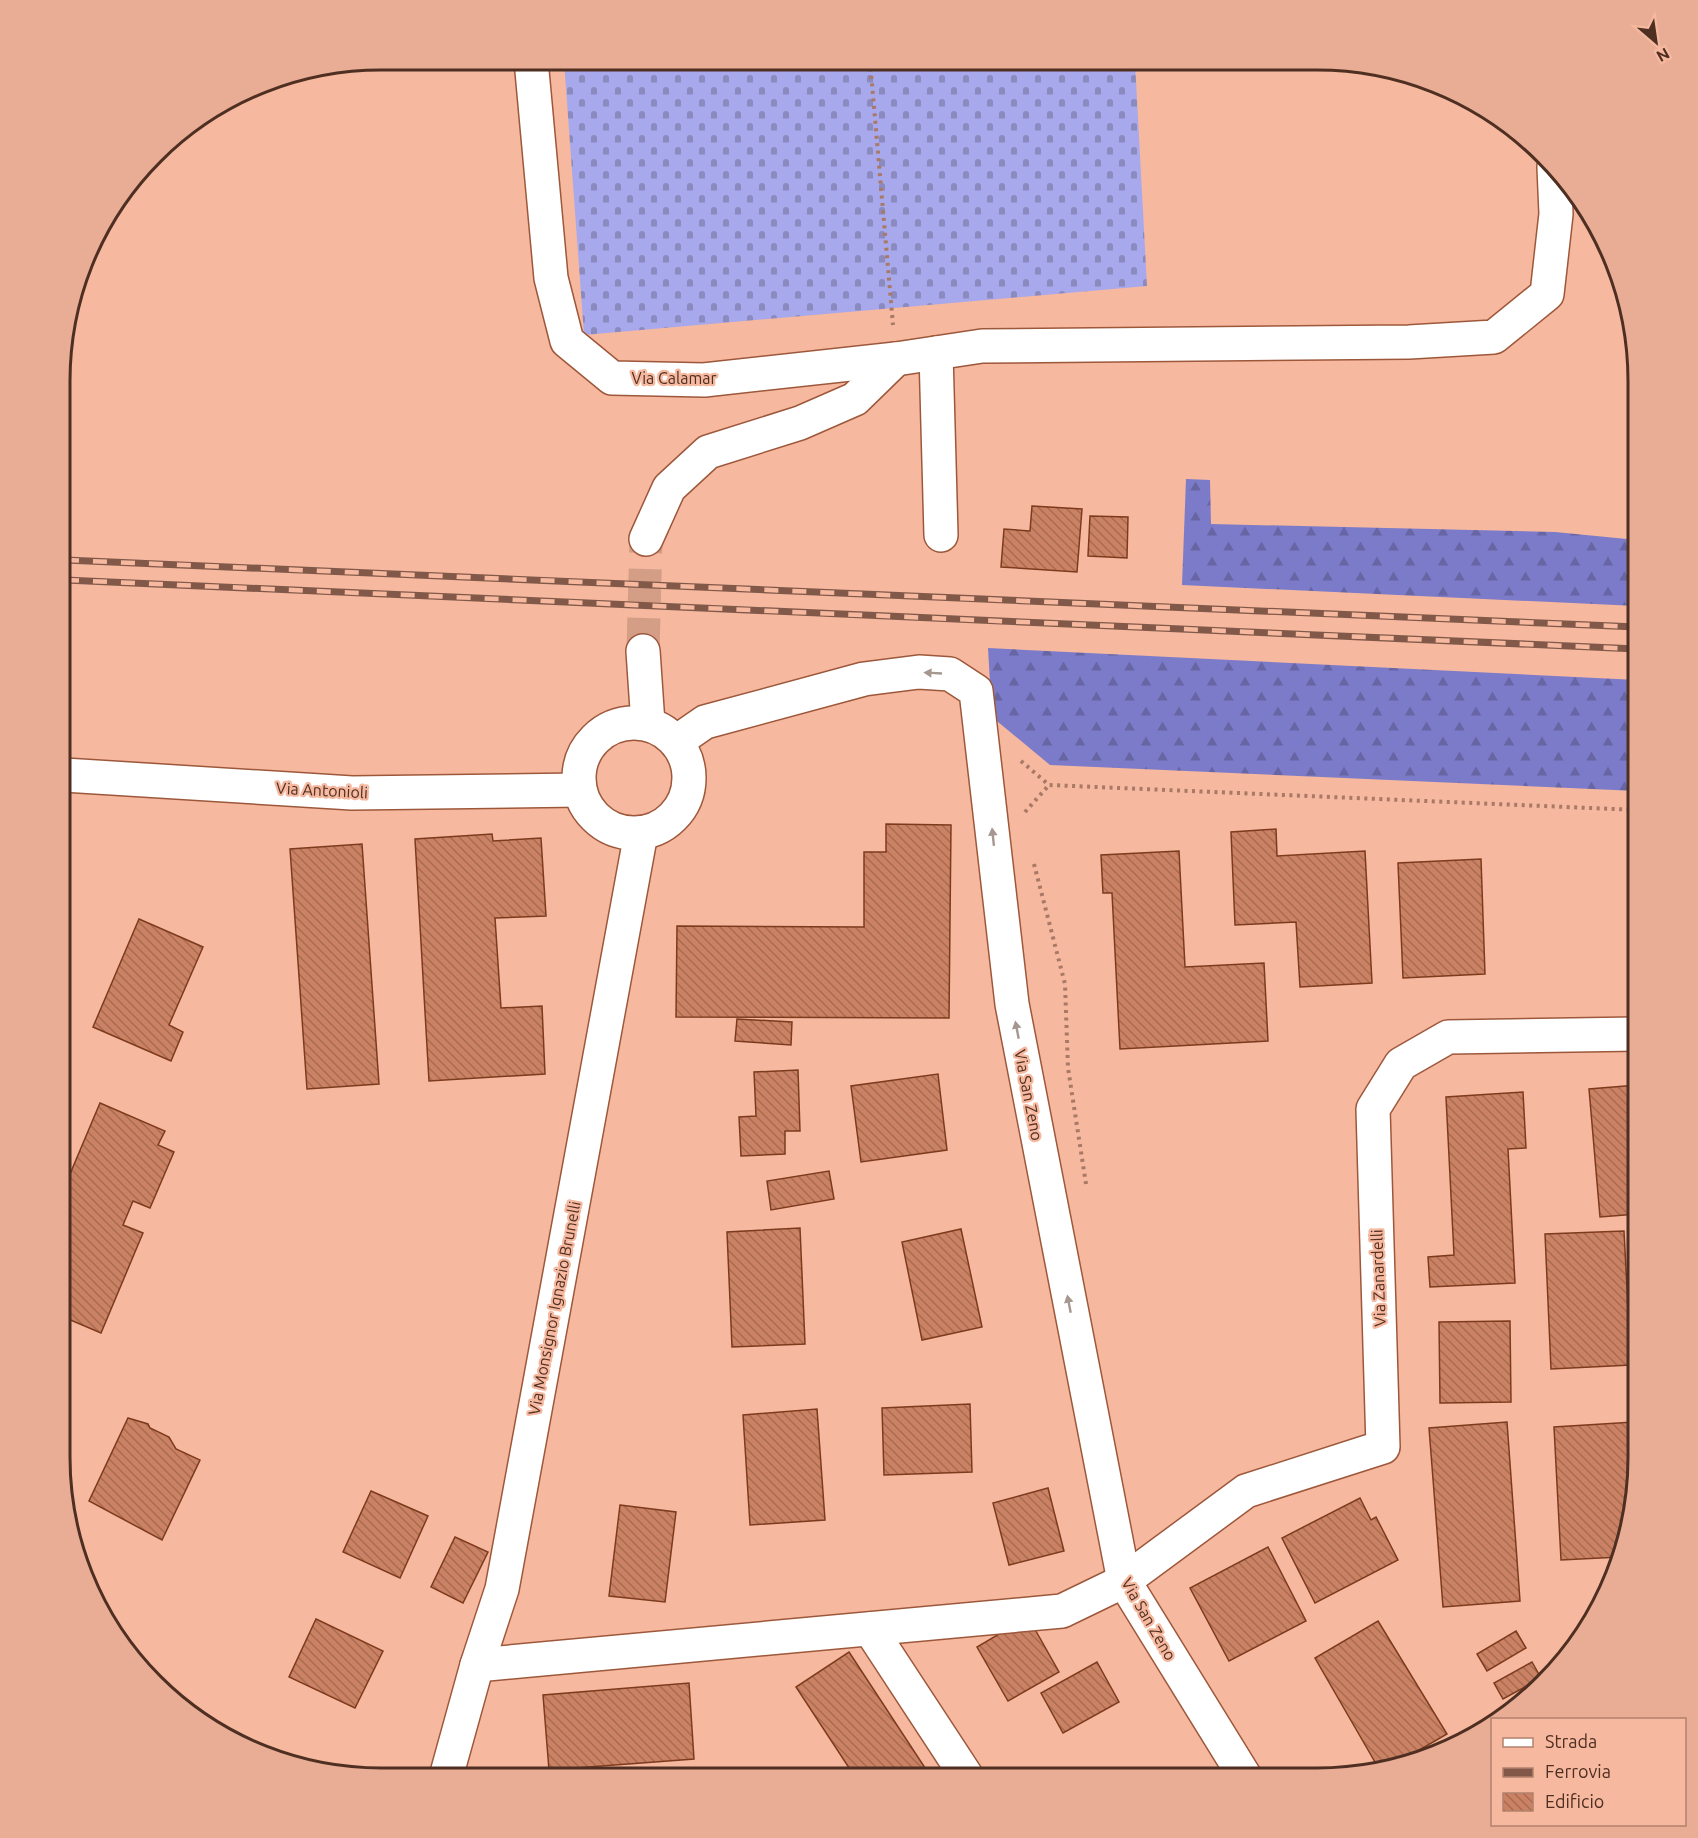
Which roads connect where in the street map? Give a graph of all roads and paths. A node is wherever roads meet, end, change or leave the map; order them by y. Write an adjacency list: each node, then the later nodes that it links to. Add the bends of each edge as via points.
1 (532, 70): 5 (street, Via Calamar, via 551,278 567,341 612,378 704,380)
2 (871, 70): 5 (path)
3 (1555, 182): 4 (street, Via Calamar, via 1556,214 1547,294 1494,337 1409,342 982,346)
4 (936, 353): 5 (street, Via Calamar); 6 (street)
5 (896, 359): 7 (street, via 855,399 800,423 708,452 669,488)
6 (940, 535)
7 (646, 539)
8 (643, 651): 9 (street)
9 (648, 724): 11 (street); 14 (street, via 611,728 596,738 579,771)
10 (980, 725): 11 (street, Via San Zeno, one-way to 11, via 976,691 950,674 919,672 864,679 747,709 705,722); 13 (path); 21 (street, Via San Zeno, one-way to 10, via 1012,1004)
11 (676, 742): 17 (street, via 690,773 682,806 657,829)
12 (70, 775): 14 (street, Via Antonioli, via 352,793)
13 (1049, 785): 15 (path); 16 (path)
14 (580, 790): 17 (street, via 586,805 602,823 625,832)
15 (1628, 810)
16 (1022, 816)
17 (641, 833): 23 (street, Via Monsignor Ignazio Brunelli, via 502,1589)
18 (1033, 861): 20 (path, via 1065,984 1068,1068)
19 (1628, 1034): 21 (street, Via Zanardelli, via 1448,1037 1401,1064 1373,1109 1383,1447 1246,1491)
20 (1087, 1185)
21 (1124, 1581): 22 (street, via 1062,1611); 26 (street, Via San Zeno)
22 (870, 1629): 23 (street); 25 (street)
23 (477, 1665): 24 (street, Via Monsignor Ignazio Brunelli)
24 (448, 1768)
25 (961, 1768)
26 (1239, 1768)

